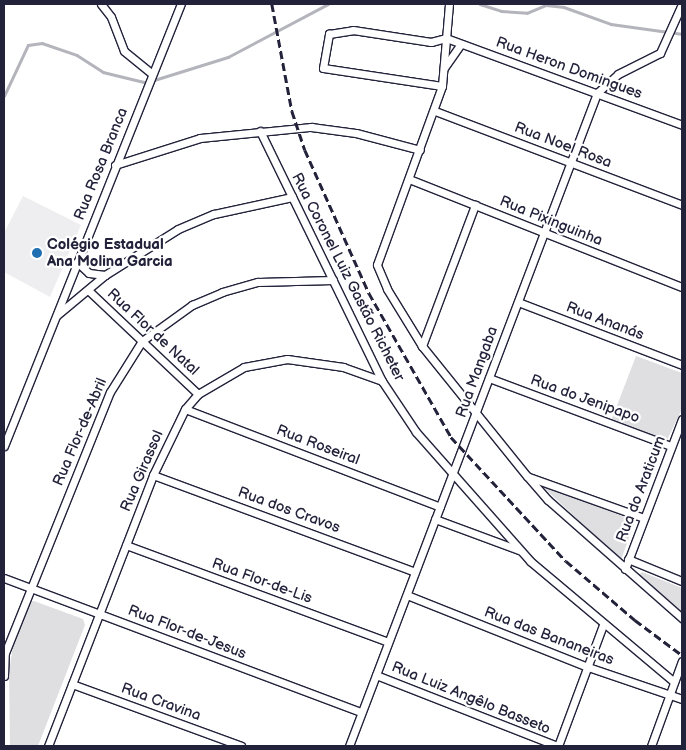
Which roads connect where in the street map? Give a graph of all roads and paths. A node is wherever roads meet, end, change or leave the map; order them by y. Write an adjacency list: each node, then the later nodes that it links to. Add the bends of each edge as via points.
1 (101, 4): 8 (street, via 111,17 124,51)
2 (181, 4): 8 (street, Rua Rosa Branca)
3 (449, 4): 5 (street)
4 (682, 4): 10 (street, Rua Mangaba, via 660,53 618,74)
5 (446, 38): 6 (street, Rua Heron Domingues); 7 (street); 9 (street, via 431,42 353,30 329,34 323,68)
6 (462, 44): 7 (street); 10 (street, Rua Heron Domingues)
7 (444, 68): 9 (street)
8 (152, 74): 16 (street, Rua Rosa Branca)
9 (442, 86): 11 (street)
10 (597, 93): 12 (street, Rua Heron Domingues); 15 (street, Rua Mangaba)
11 (435, 111): 14 (street); 15 (street, Rua Noel Rosa)
12 (682, 125)
13 (260, 131): 14 (street, via 312,127 356,133); 16 (street, via 200,138); 18 (street, Rua Coronel Luiz Gastão Richeter)
14 (420, 150): 17 (street)
15 (571, 163): 20 (street, Rua Noel Rosa); 21 (street, Rua Mangaba)
16 (115, 165): 22 (street, Rua Rosa Branca)
17 (409, 179): 19 (street, Rua Pixinguinha); 30 (street, via 377,265 387,289)
18 (292, 197): 23 (street, via 214,214 178,229); 24 (street, Rua Coronel Luiz Gastão Richeter)
19 (475, 205): 21 (street, Rua Pixinguinha); 30 (street)
20 (682, 205)
21 (544, 233): 25 (street, Rua Pixinguinha); 27 (street, Rua Mangaba)
22 (77, 262): 23 (street, via 89,273); 28 (street, Rua Rosa Branca)
23 (105, 274): 26 (street)
24 (333, 280): 29 (street, Rua Flor-de-Abril, via 258,282 222,292 192,305); 33 (street, Rua Coronel Luiz Gastão Richeter)
25 (682, 287)
26 (88, 290): 28 (street); 29 (street, Rua Flor de Natal)
27 (518, 302): 31 (street, Rua Ananás); 32 (street, Rua Mangaba)
28 (57, 315): 38 (street, Rua Rosa Branca)
29 (142, 341): 34 (street, Rua Flor de Natal); 53 (street, Rua Flor-de-Abril, via 110,392)
30 (422, 346): 36 (street)
31 (682, 365)
32 (489, 378): 36 (street, Rua Mangaba); 39 (street, Rua do Jenipapo)
33 (382, 381): 34 (street, Rua Girassol, via 342,367 287,359 244,367); 41 (street, Rua Coronel Luiz Gastão Richeter, via 416,432)
34 (198, 394): 35 (street, Rua Girassol)
35 (186, 409): 40 (street, Rua Girassol); 43 (street, Rua Roseiral)
36 (477, 414): 41 (street, Rua Mangaba); 42 (street)
37 (682, 419): 39 (street, Rua do Araticum)
38 (4, 446)
39 (671, 446): 44 (street, Rua do Araticum)
40 (153, 475): 46 (street, Rua Girassol); 50 (street, Rua dos Cravos)
41 (452, 476): 43 (street, Rua Mangaba); 47 (street, Rua Coronel Luiz Gastão Richeter)
42 (527, 476): 44 (street); 49 (street, via 548,500)
43 (440, 507): 45 (street, Rua Mangaba)
44 (644, 518): 48 (street, Rua do Araticum)
45 (435, 519): 47 (street); 50 (street, Rua Mangaba)
46 (126, 545): 55 (street, Rua Girassol); 58 (street, Rua Flor-de-Lis)
47 (520, 550): 57 (street, Rua Coronel Luiz Gastão Richeter)
48 (628, 559): 49 (street, Rua do Araticum); 52 (street)
49 (625, 569): 56 (street)
50 (416, 572): 54 (street, Rua Mangaba)
51 (4, 578): 53 (street, Rua Flor-de-Jesus)
52 (682, 581)
53 (31, 586): 55 (street, Rua Flor-de-Jesus); 62 (street, Rua Flor-de-Abril, via 5,653)
54 (406, 595): 58 (street, Rua Mangaba); 60 (street, Rua das Bananeiras)
55 (99, 614): 64 (street, Rua Girassol); 67 (street, Rua Flor-de-Jesus)
56 (682, 618)
57 (603, 626): 60 (street); 63 (street, Rua Coronel Luiz Gastão Richeter)
58 (388, 642): 61 (street, Rua Mangaba)
59 (682, 661): 63 (street)
60 (588, 667): 65 (street, Rua das Bananeiras); 71 (street)
61 (376, 674): 67 (street, Rua Mangaba); 71 (street, Rua Luiz Angêlo Basseto)
62 (4, 676)
63 (674, 682): 65 (street)
64 (72, 684): 68 (street, Rua Girassol); 69 (street, Rua Cravina)
65 (670, 695): 66 (street, Rua das Bananeiras); 72 (street)
66 (682, 699)
67 (362, 712): 70 (street, Rua Mangaba)
68 (48, 746)
69 (241, 746)
70 (349, 746)
71 (558, 746)
72 (651, 746)

